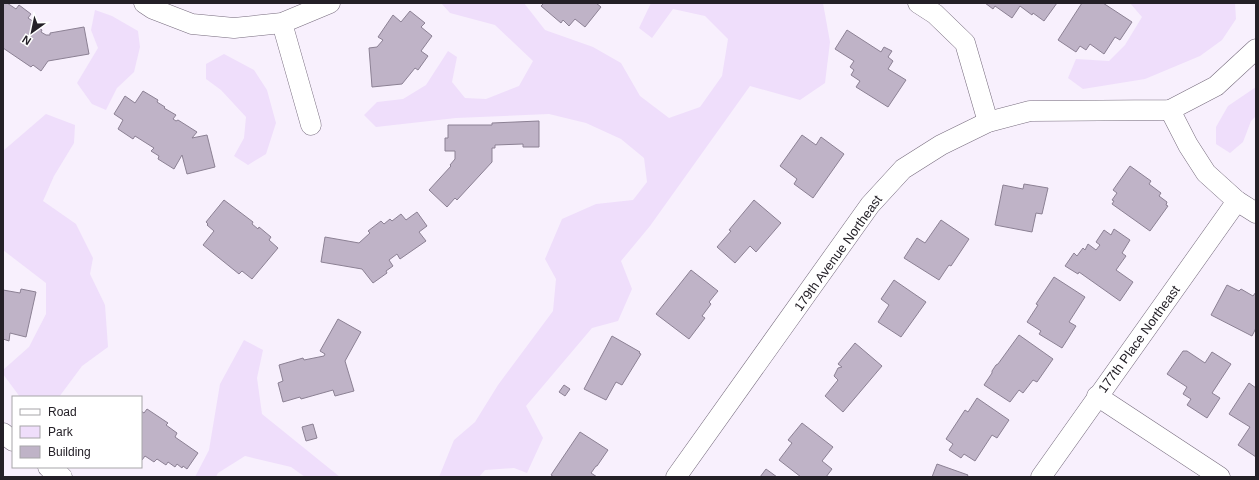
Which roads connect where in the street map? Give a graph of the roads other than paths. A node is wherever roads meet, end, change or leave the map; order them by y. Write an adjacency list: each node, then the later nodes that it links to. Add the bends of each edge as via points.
1 (144, 3): 4 (street, via 153,10 192,24 234,28)
2 (330, 3): 4 (street)
3 (918, 3): 7 (street, via 935,14 965,43)
4 (282, 23): 8 (street)
5 (1256, 49): 6 (street, 179th Avenue Northeast, via 1216,86)
6 (1170, 110): 7 (street, 179th Avenue Northeast, via 1030,111); 9 (street, via 1206,173)
7 (988, 122): 16 (street, 179th Avenue Northeast, via 941,145 904,169 870,205)
8 (311, 125)
9 (1237, 201): 10 (street); 11 (street, 177th Place Northeast)
10 (1256, 213)
11 (1097, 396): 17 (street, 177th Place Northeast); 18 (street)
12 (3, 433): 13 (street)
13 (12, 440)
14 (49, 468): 15 (street)
15 (62, 477)
16 (676, 477)
17 (1041, 477)
18 (1220, 477)

